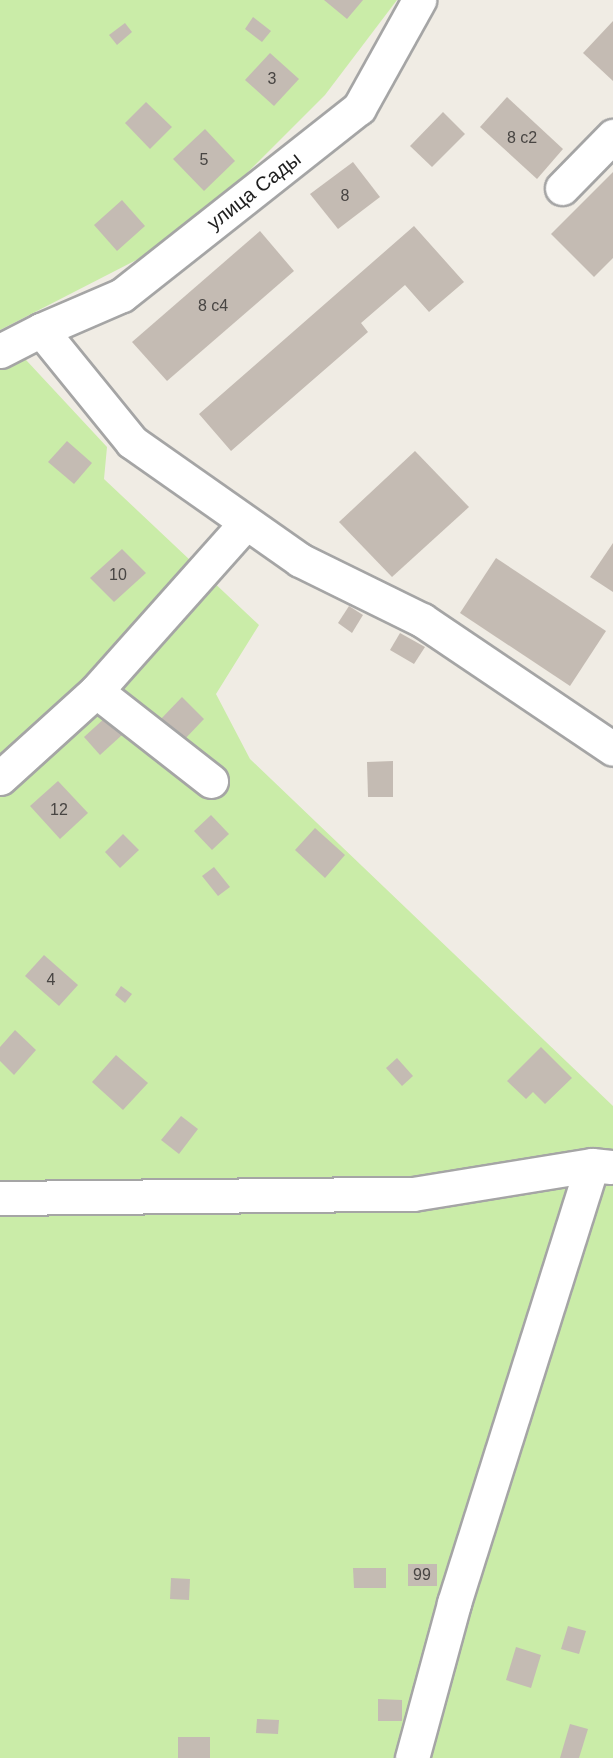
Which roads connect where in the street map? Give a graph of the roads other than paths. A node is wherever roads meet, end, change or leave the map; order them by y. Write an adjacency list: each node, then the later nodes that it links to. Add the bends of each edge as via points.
1 (419, 0): 4 (street, улица Сады, via 359,108 122,296)
2 (613, 136): 3 (street)
3 (562, 188)
4 (41, 330): 5 (street, улица Сады); 6 (street, via 132,442)
5 (0, 351)
6 (245, 524): 7 (street); 8 (street, via 300,560 422,620)
7 (96, 691): 9 (street); 10 (street)
8 (613, 748)
9 (0, 778)
10 (212, 781)
11 (603, 1166): 12 (street, via 413,1194); 13 (street, via 454,1603)
12 (0, 1198)
13 (412, 1758)

